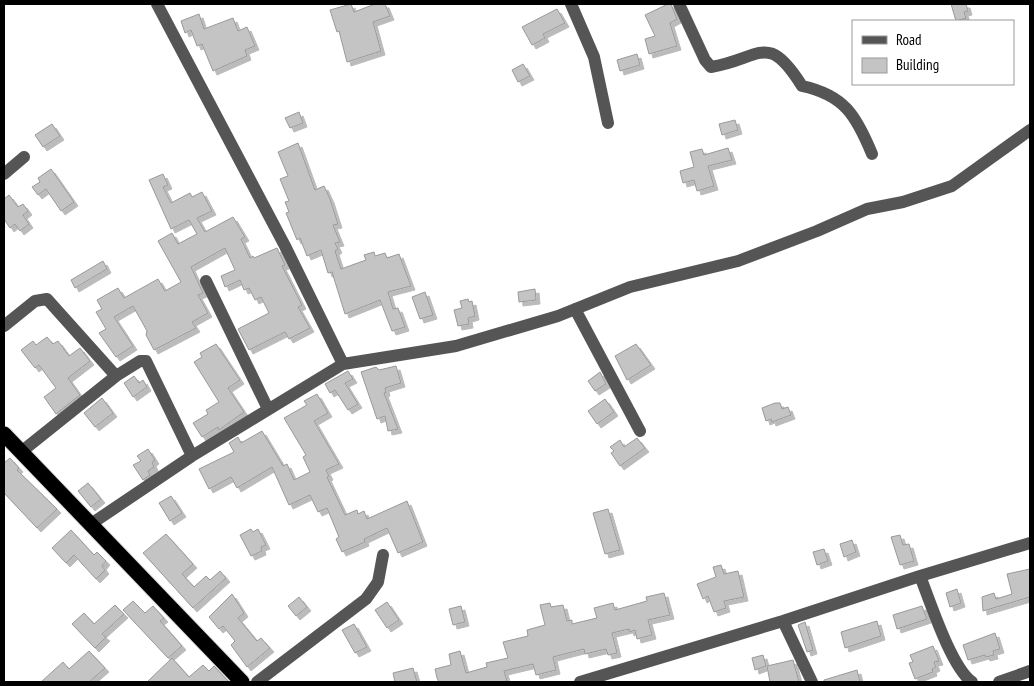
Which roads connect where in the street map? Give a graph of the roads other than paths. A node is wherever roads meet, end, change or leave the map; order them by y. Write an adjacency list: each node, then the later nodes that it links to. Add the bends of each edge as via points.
1 (157, 4): 12 (street, via 277,229)
2 (571, 4): 4 (street, via 594,57)
3 (679, 4): 6 (street, via 711,67 764,52 778,55 788,63 802,86 822,90 840,102 860,124)
4 (608, 122)
5 (1030, 130): 10 (street, via 952,186 903,202 867,209 738,261 630,287)
6 (872, 154)
7 (24, 157): 8 (street)
8 (4, 174)
9 (206, 281): 14 (street)
10 (575, 309): 12 (street, via 456,346); 15 (street)
11 (4, 326): 13 (street, via 35,300 47,298)
12 (344, 364): 14 (street)
13 (116, 376): 17 (street); 18 (street, via 140,361 148,363)
14 (268, 410): 18 (street)
15 (640, 431)
16 (4, 434): 17 (highway)
17 (21, 452): 19 (highway)
18 (192, 456): 19 (street)
19 (91, 524): 25 (highway)
20 (1030, 543): 22 (street)
21 (383, 555): 26 (street, via 378,582 366,599)
22 (920, 576): 23 (street); 29 (street, via 956,661 964,677)
23 (783, 621): 27 (street); 28 (street)
24 (1030, 671): 30 (street)
25 (242, 682)
26 (257, 682)
27 (580, 682)
28 (812, 682)
29 (972, 682)
30 (999, 682)

